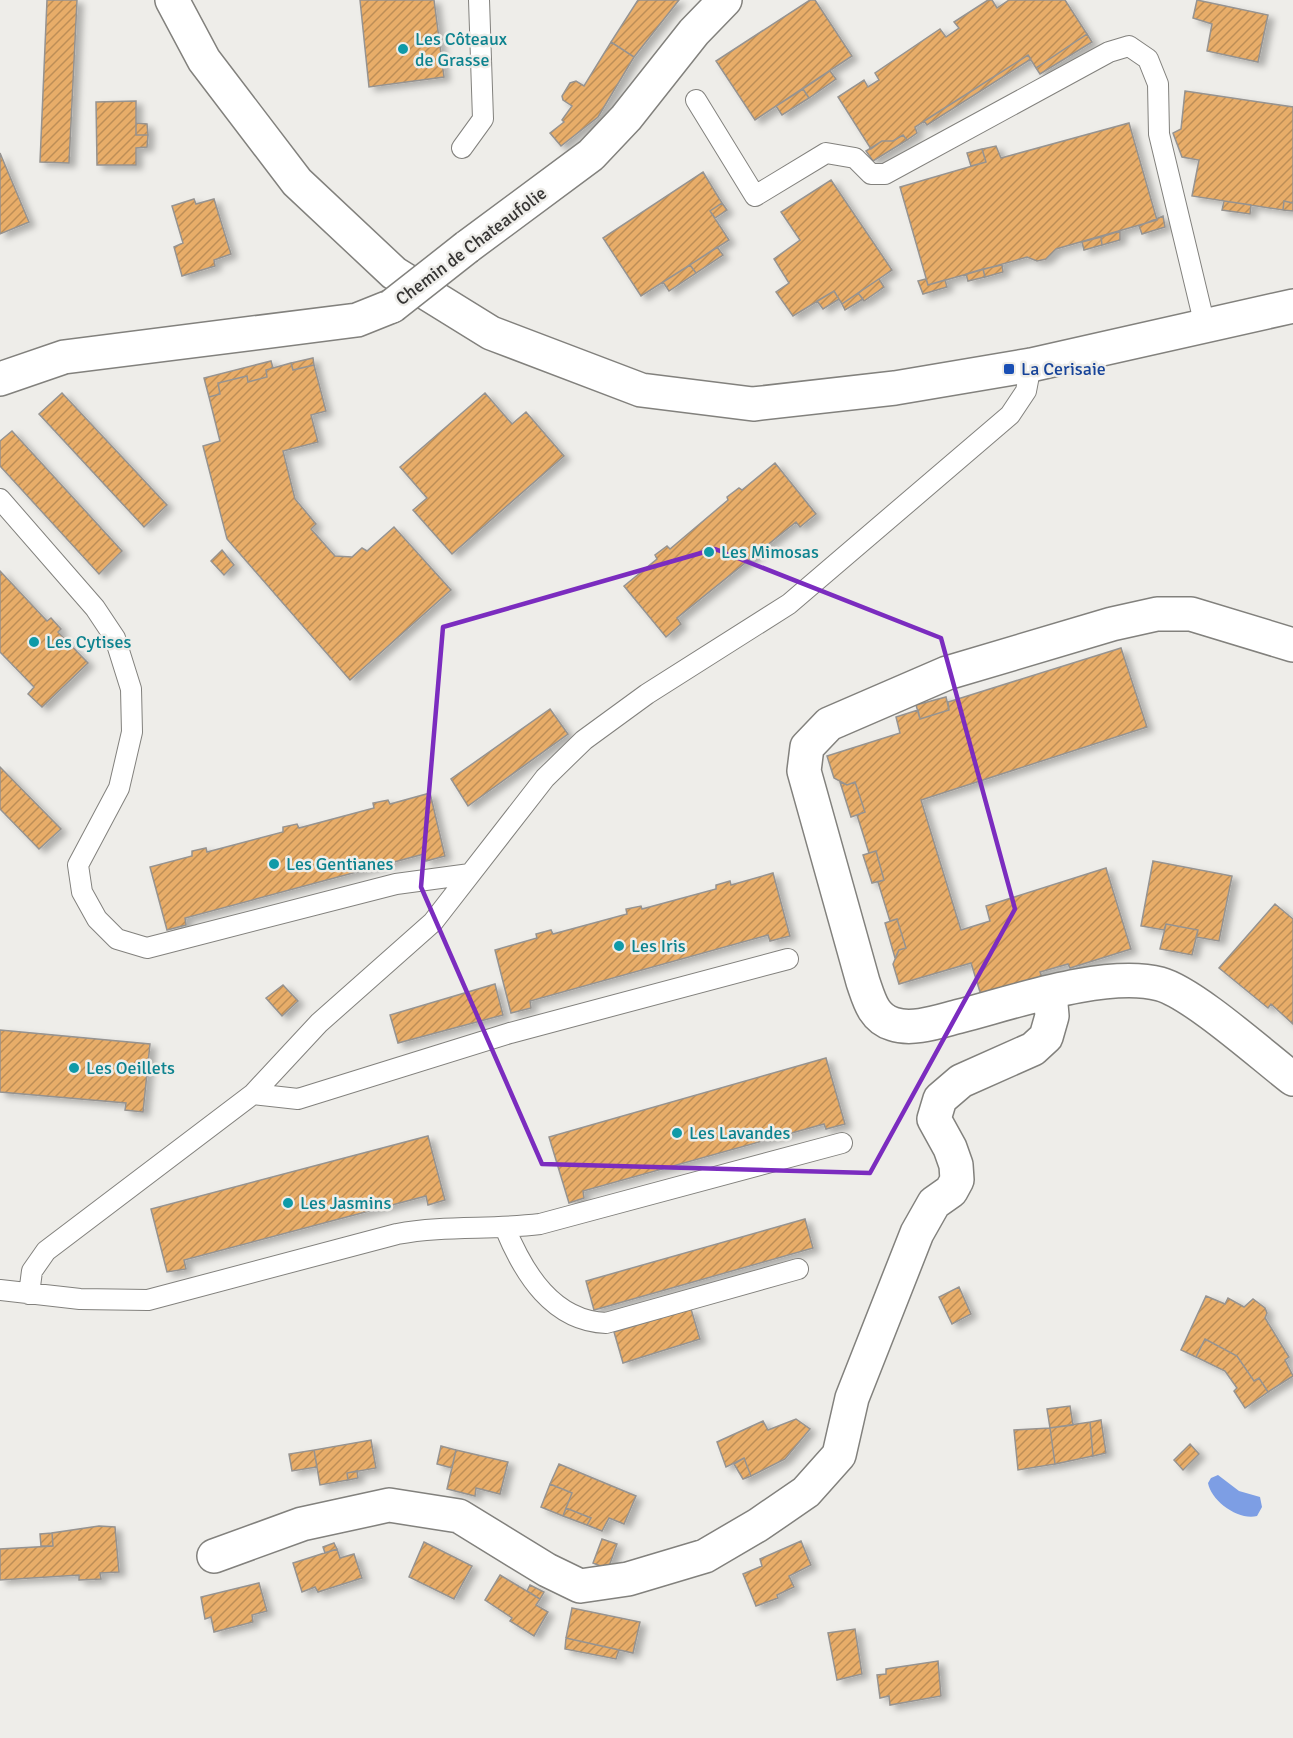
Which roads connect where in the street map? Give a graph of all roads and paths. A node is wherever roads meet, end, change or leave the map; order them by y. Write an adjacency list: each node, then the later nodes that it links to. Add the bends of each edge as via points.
1 (172, 0): 8 (street, via 204,60 297,182 394,273 491,333 641,390 753,404 895,388)
2 (479, 0): 5 (lane, via 483,119)
3 (725, 0): 9 (street, Chemin de Chateaufolie, bridge, via 591,155 392,306 357,320 64,357)
4 (696, 100): 7 (lane, via 755,196 826,153 855,158 871,174 885,174 1109,52 1129,46 1148,59 1158,84 1159,134)
5 (462, 148)
6 (1293, 306): 7 (street)
7 (1205, 326): 8 (street)
8 (1031, 365): 12 (lane, via 1026,391 1010,415 982,442 789,604 647,694 584,740 545,778)
9 (0, 379)
10 (0, 499): 12 (lane, via 100,615 115,638 131,689 132,732 119,788 78,865 82,892 97,919 117,939 147,948 396,884)
11 (1293, 645): 14 (street, via 1191,614 1156,614 947,673 829,724 807,747 804,771 874,1012 893,1024 926,1025)
12 (470, 874): 16 (lane, via 433,922 319,1023)
13 (788, 959): 16 (lane, via 510,1033 298,1099)
14 (1050, 993): 15 (street, via 1115,981 1161,984 1197,1004); 22 (street, via 1052,1016 1046,1037 1033,1049 961,1081 940,1099 934,1119 950,1148 957,1180 951,1191 934,1203 917,1233 852,1398 839,1455 806,1492 758,1525 705,1556 628,1579 580,1586 459,1516 389,1505 302,1524)
15 (1293, 1079)
16 (253, 1094): 21 (lane, via 46,1251 32,1271)
17 (842, 1143): 18 (lane, via 540,1224)
18 (505, 1228): 19 (lane, via 531,1279 552,1302 589,1322 606,1323); 21 (lane, via 429,1228 397,1234 148,1300)
19 (798, 1269)
20 (0, 1290): 21 (lane)
21 (28, 1294)
22 (214, 1556)

